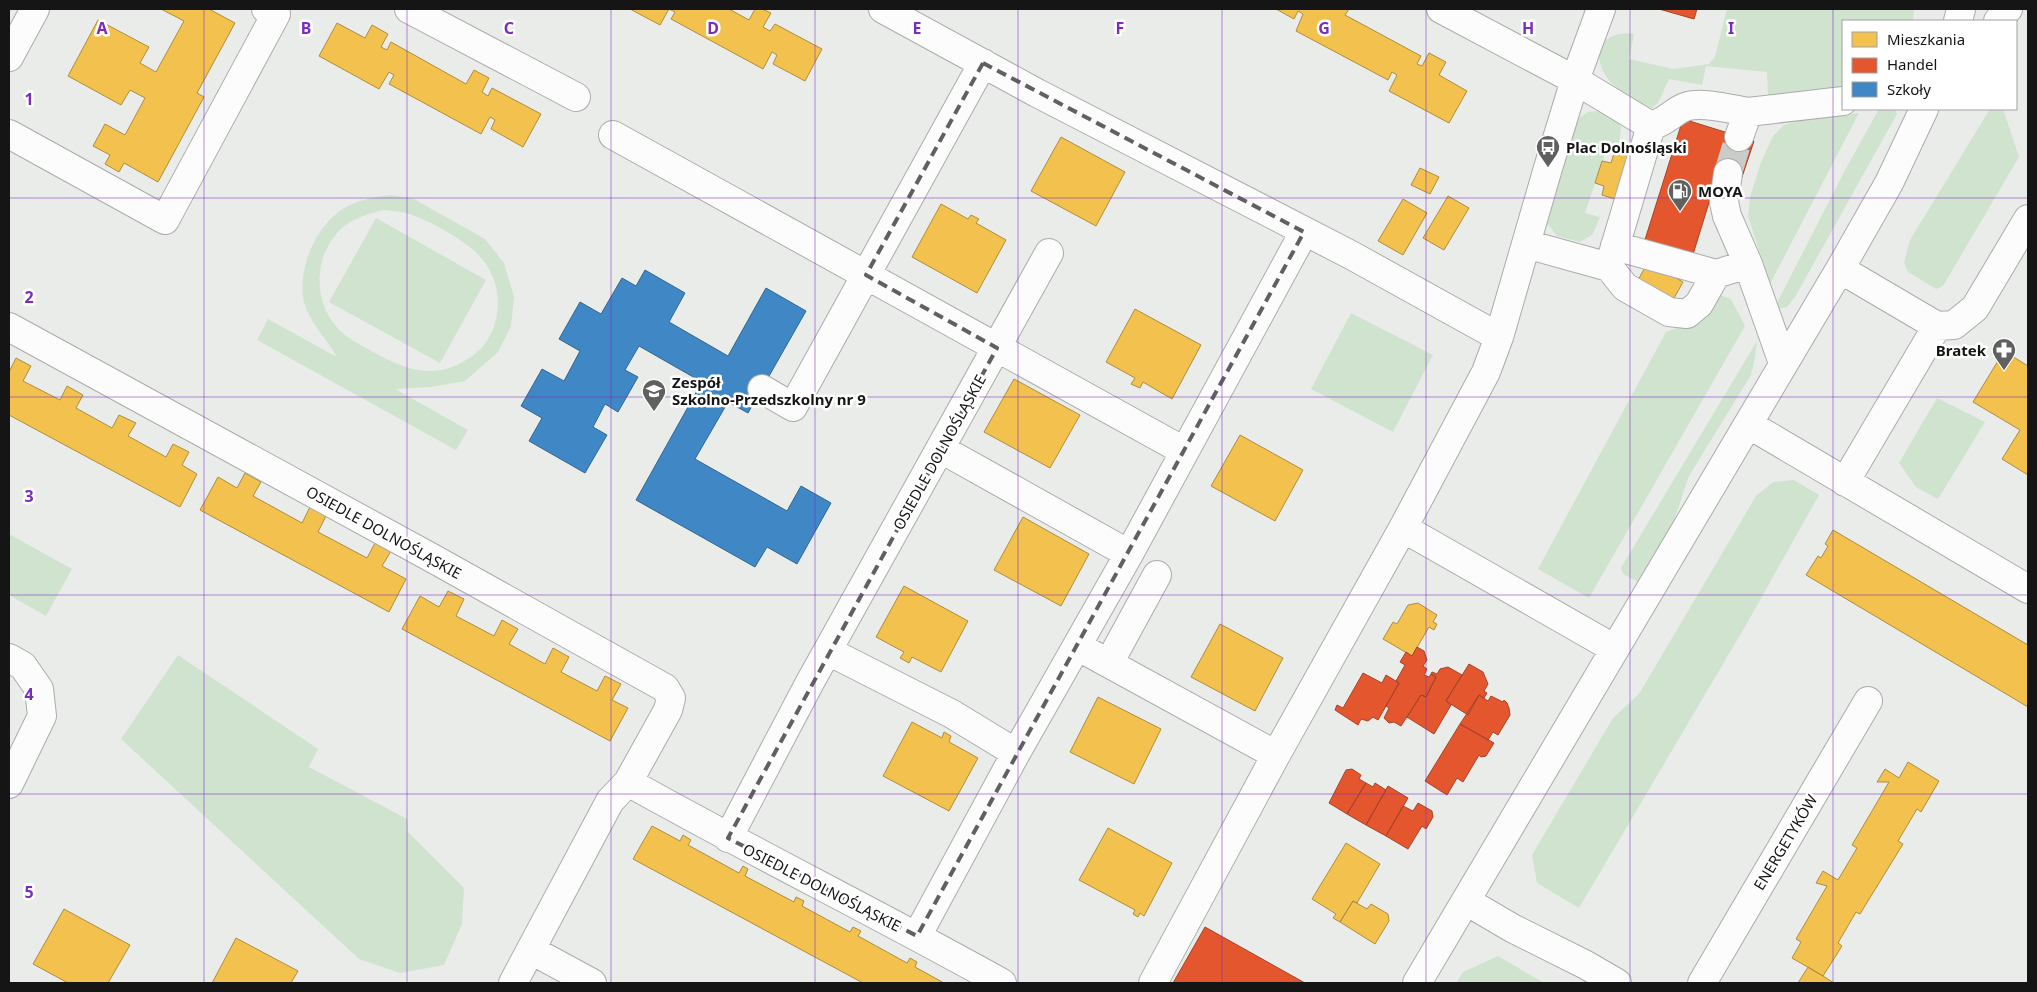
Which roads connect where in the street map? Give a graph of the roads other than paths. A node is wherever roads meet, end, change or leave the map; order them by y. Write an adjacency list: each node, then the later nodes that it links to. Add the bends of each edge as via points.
1 (36, 9): 9 (street)
2 (266, 9): 17 (street, via 276,14 165,220)
3 (409, 9): 12 (street)
4 (883, 9): 10 (street)
5 (1441, 9): 11 (street)
6 (1601, 9): 11 (street)
7 (2008, 9): 8 (street)
8 (1999, 20)
9 (9, 57)
10 (983, 64): 22 (street); 29 (street)
11 (1575, 80): 16 (street); 23 (street)
12 (576, 97)
13 (1842, 101): 16 (street, via 1744,124 1703,105 1687,106)
14 (1924, 110): 20 (street)
15 (1941, 110): 20 (street)
16 (1652, 126): 25 (street)
17 (9, 134)
18 (612, 135): 29 (street)
19 (1728, 173): 26 (street, via 1724,202 1727,216)
20 (1889, 183): 27 (street)
21 (2028, 219): 30 (street, via 1975,308 1954,325)
22 (1304, 232): 32 (street); 38 (street, OSIEDLE DOLNOŚLĄSKIE)
23 (1526, 244): 25 (street); 32 (street)
24 (1049, 253): 33 (street, OSIEDLE DOLNOŚLĄSKIE)
25 (1612, 256): 28 (street); 28 (street, via 1625,287 1669,312 1688,314 1699,304)
26 (1748, 264): 28 (street); 34 (street)
27 (1840, 269): 30 (street); 34 (street)
28 (1716, 274)
29 (866, 275): 33 (street); 35 (street, via 793,407)
30 (1937, 326): 39 (street)
31 (9, 327): 52 (street, OSIEDLE DOLNOŚLĄSKIE, via 665,688 671,698 668,710)
32 (1499, 337): 40 (street, via 1486,372)
33 (997, 348): 37 (street, OSIEDLE DOLNOŚLĄSKIE); 38 (street)
34 (1783, 363): 36 (street)
35 (762, 389)
36 (1748, 424): 39 (street); 45 (street)
37 (941, 449): 41 (street); 46 (street, OSIEDLE DOLNOŚLĄSKIE)
38 (1184, 451): 41 (street, OSIEDLE DOLNOŚLĄSKIE)
39 (1845, 482): 43 (street)
40 (1403, 528): 45 (street); 51 (street)
41 (1129, 554): 44 (street, OSIEDLE DOLNOŚLĄSKIE)
42 (1158, 575): 48 (street)
43 (2028, 589)
44 (1078, 646): 48 (street); 50 (street, OSIEDLE DOLNOŚLĄSKIE)
45 (1615, 649): 55 (street)
46 (828, 651): 50 (street, via 952,714); 54 (street, OSIEDLE DOLNOŚLĄSKIE)
47 (9, 658): 53 (street, via 23,666 40,689 42,716)
48 (1110, 664): 51 (street)
49 (1868, 701): 64 (street, ENERGETYKÓW)
50 (1016, 753): 56 (street, OSIEDLE DOLNOŚLĄSKIE)
51 (1276, 755): 61 (street)
52 (628, 782): 54 (street, OSIEDLE DOLNOŚLĄSKIE); 57 (street, OSIEDLE DOLNOŚLĄSKIE, via 610,801)
53 (9, 784)
54 (728, 838): 56 (street, OSIEDLE DOLNOŚLĄSKIE)
55 (1466, 900): 62 (street); 63 (street)
56 (917, 936): 60 (street, OSIEDLE DOLNOŚLĄSKIE)
57 (531, 950): 58 (street, OSIEDLE DOLNOŚLĄSKIE); 59 (street)
58 (513, 983)
59 (592, 983)
60 (1002, 983)
61 (1153, 983)
62 (1417, 983)
63 (1617, 983)
64 (1702, 983)

